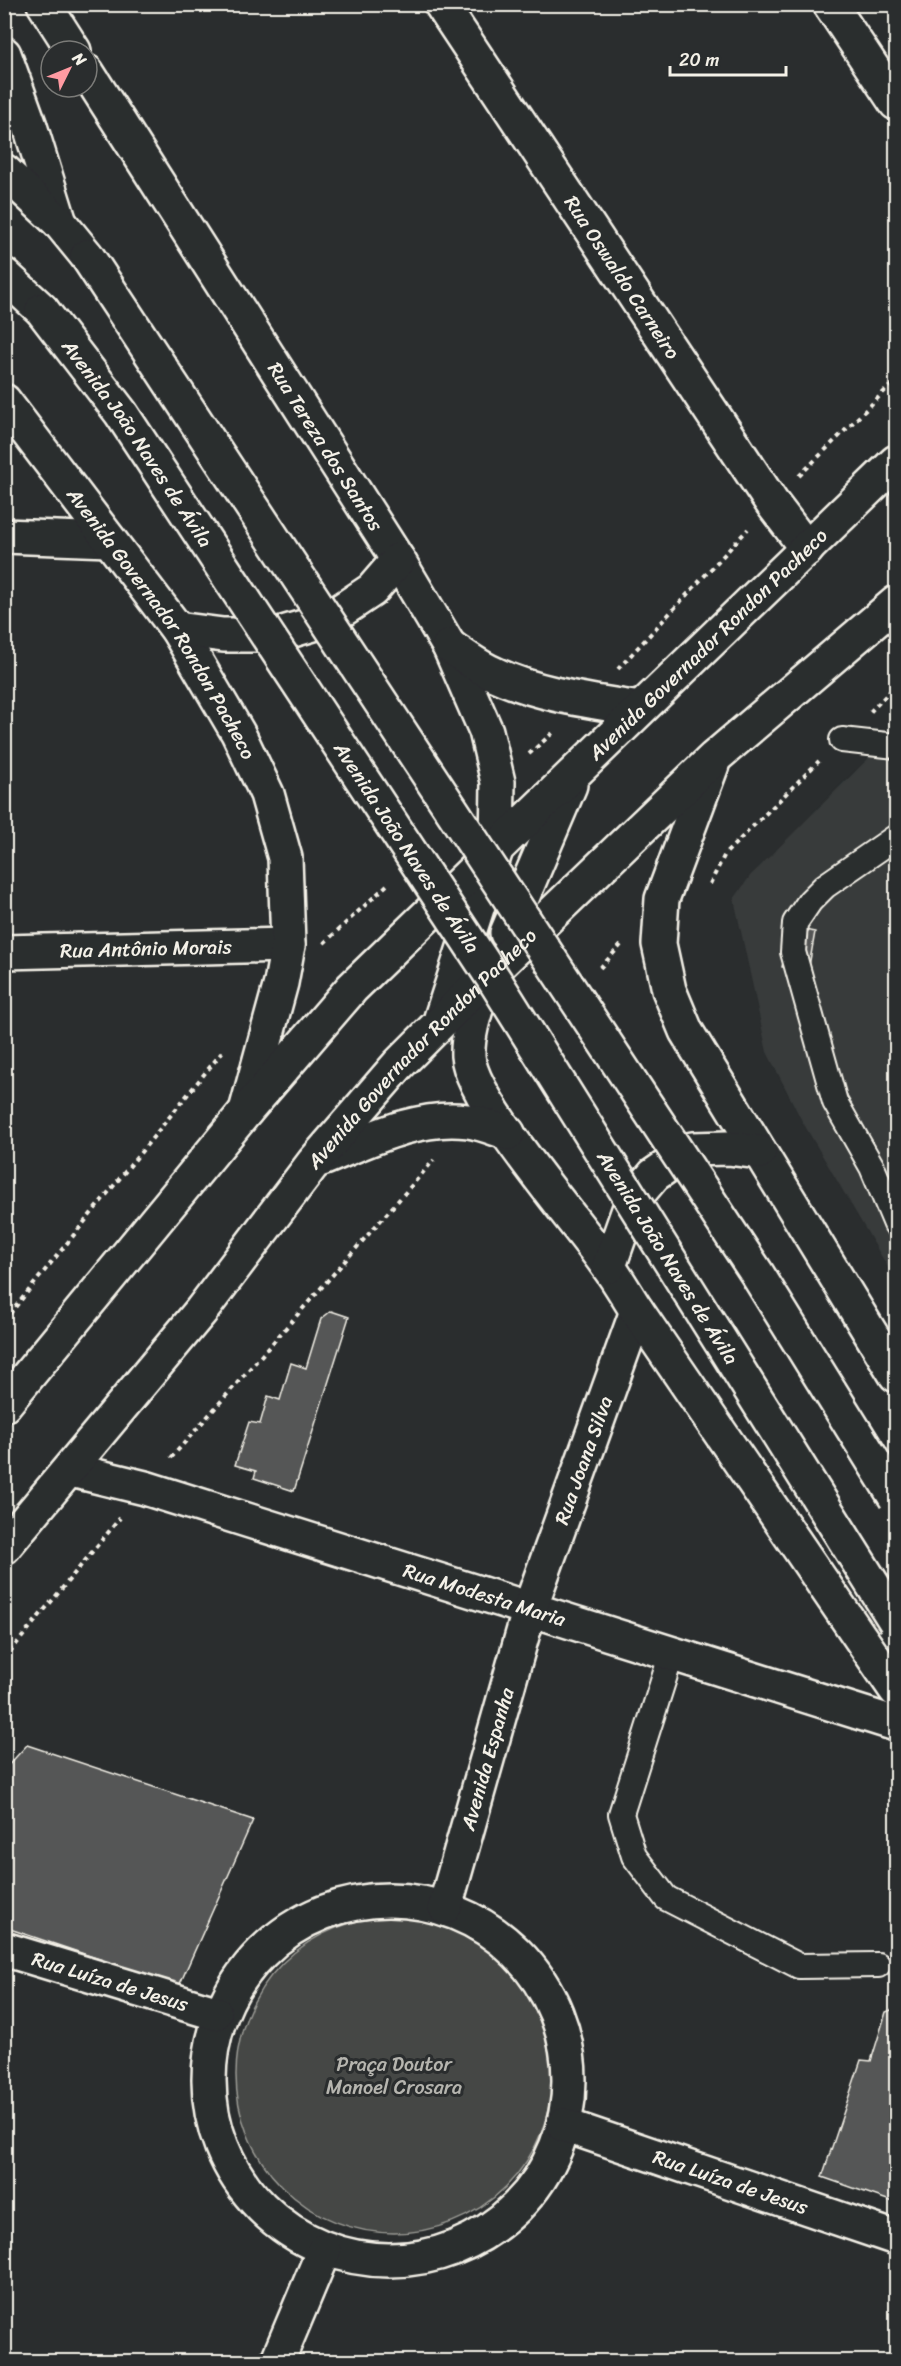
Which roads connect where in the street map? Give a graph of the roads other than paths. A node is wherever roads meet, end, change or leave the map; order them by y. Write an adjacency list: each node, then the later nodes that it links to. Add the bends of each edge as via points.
1 (44, 4): 4 (main road)
2 (441, 4): 15 (main road, Rua Oswaldo Carneiro, via 772,503)
3 (830, 4): 7 (main road)
4 (66, 39)
5 (4, 54): 9 (main road)
6 (99, 91): 16 (main road, Rua Tereza dos Santos)
7 (897, 103)
8 (4, 171): 9 (main road)
9 (60, 223): 41 (main road, bridge, via 87,256 750,1263)
10 (4, 275): 44 (main road, Avenida João Naves de Ávila, bridge, via 42,310 121,413 497,984)
11 (4, 401): 14 (main road, Avenida Governador Rondon Pacheco)
12 (897, 462): 15 (main road, Avenida Governador Rondon Pacheco)
13 (4, 536): 14 (main road)
14 (109, 540): 18 (main road, Avenida Governador Rondon Pacheco)
15 (807, 549): 20 (main road, Avenida Governador Rondon Pacheco)
16 (398, 561): 18 (main road, via 372,590 327,620 276,634 223,635); 19 (main road, Rua Tereza dos Santos)
17 (897, 603): 23 (main road, Avenida Governador Rondon Pacheco)
18 (177, 629): 27 (main road, Avenida Governador Rondon Pacheco, via 238,733 267,794 285,858)
19 (448, 646): 20 (main road, via 487,670 523,685); 26 (main road, Rua Tereza dos Santos, via 486,731 498,782)
20 (639, 709): 24 (main road, Avenida Governador Rondon Pacheco)
21 (842, 740): 22 (lane)
22 (897, 746)
23 (714, 758): 29 (main road, Avenida Governador Rondon Pacheco); 33 (main road, via 662,898 659,944 669,990 686,1031)
24 (574, 774): 26 (main road, Avenida Governador Rondon Pacheco); 29 (main road)
25 (897, 837): 35 (lane, via 810,900 795,923 793,952 835,1102 872,1167)
26 (497, 846): 30 (main road); 31 (main road, Avenida Governador Rondon Pacheco, via 352,988)
27 (288, 945): 28 (main road, Rua Antônio Morais); 31 (main road, Avenida Governador Rondon Pacheco)
28 (4, 952)
29 (487, 976): 30 (main road, Avenida Governador Rondon Pacheco); 32 (main road, via 472,1024 468,1056 475,1084)
30 (439, 1023): 34 (main road, Avenida Governador Rondon Pacheco)
31 (246, 1111): 39 (main road, Avenida Governador Rondon Pacheco)
32 (508, 1133): 34 (main road, via 469,1121 438,1121 389,1133); 36 (main road)
33 (759, 1152): 36 (main road, via 692,1149 654,1174 632,1201); 38 (main road)
34 (314, 1162): 40 (main road, Avenida Governador Rondon Pacheco, via 201,1311)
35 (897, 1224)
36 (609, 1266): 37 (main road)
37 (636, 1311): 43 (main road, Rua Joana Silva); 46 (main road)
38 (897, 1375)
39 (4, 1405)
40 (71, 1470): 42 (main road, Avenida Governador Rondon Pacheco); 43 (main road, Rua Modesta Maria, via 145,1488)
41 (897, 1498)
42 (4, 1547)
43 (530, 1608): 45 (main road, Rua Modesta Maria); 48 (main road, Avenida Espanha)
44 (897, 1622)
45 (672, 1653): 47 (main road, Rua Modesta Maria); 50 (lane, via 621,1814 634,1856 666,1898 799,1966)
46 (897, 1690)
47 (897, 1724)
48 (445, 1907): 51 (main road, via 377,1898 302,1919 272,1938); 52 (main road, via 495,1932 540,1977 566,2035)
49 (4, 1949): 51 (main road, Rua Luíza de Jesus)
50 (878, 1965)
51 (215, 2013): 54 (main road, via 206,2085 230,2168 288,2231)
52 (564, 2125): 53 (main road, Rua Luíza de Jesus); 54 (main road, via 550,2166 506,2220 440,2255 372,2262)
53 (897, 2238)
54 (324, 2250): 55 (main road)
55 (277, 2361)

